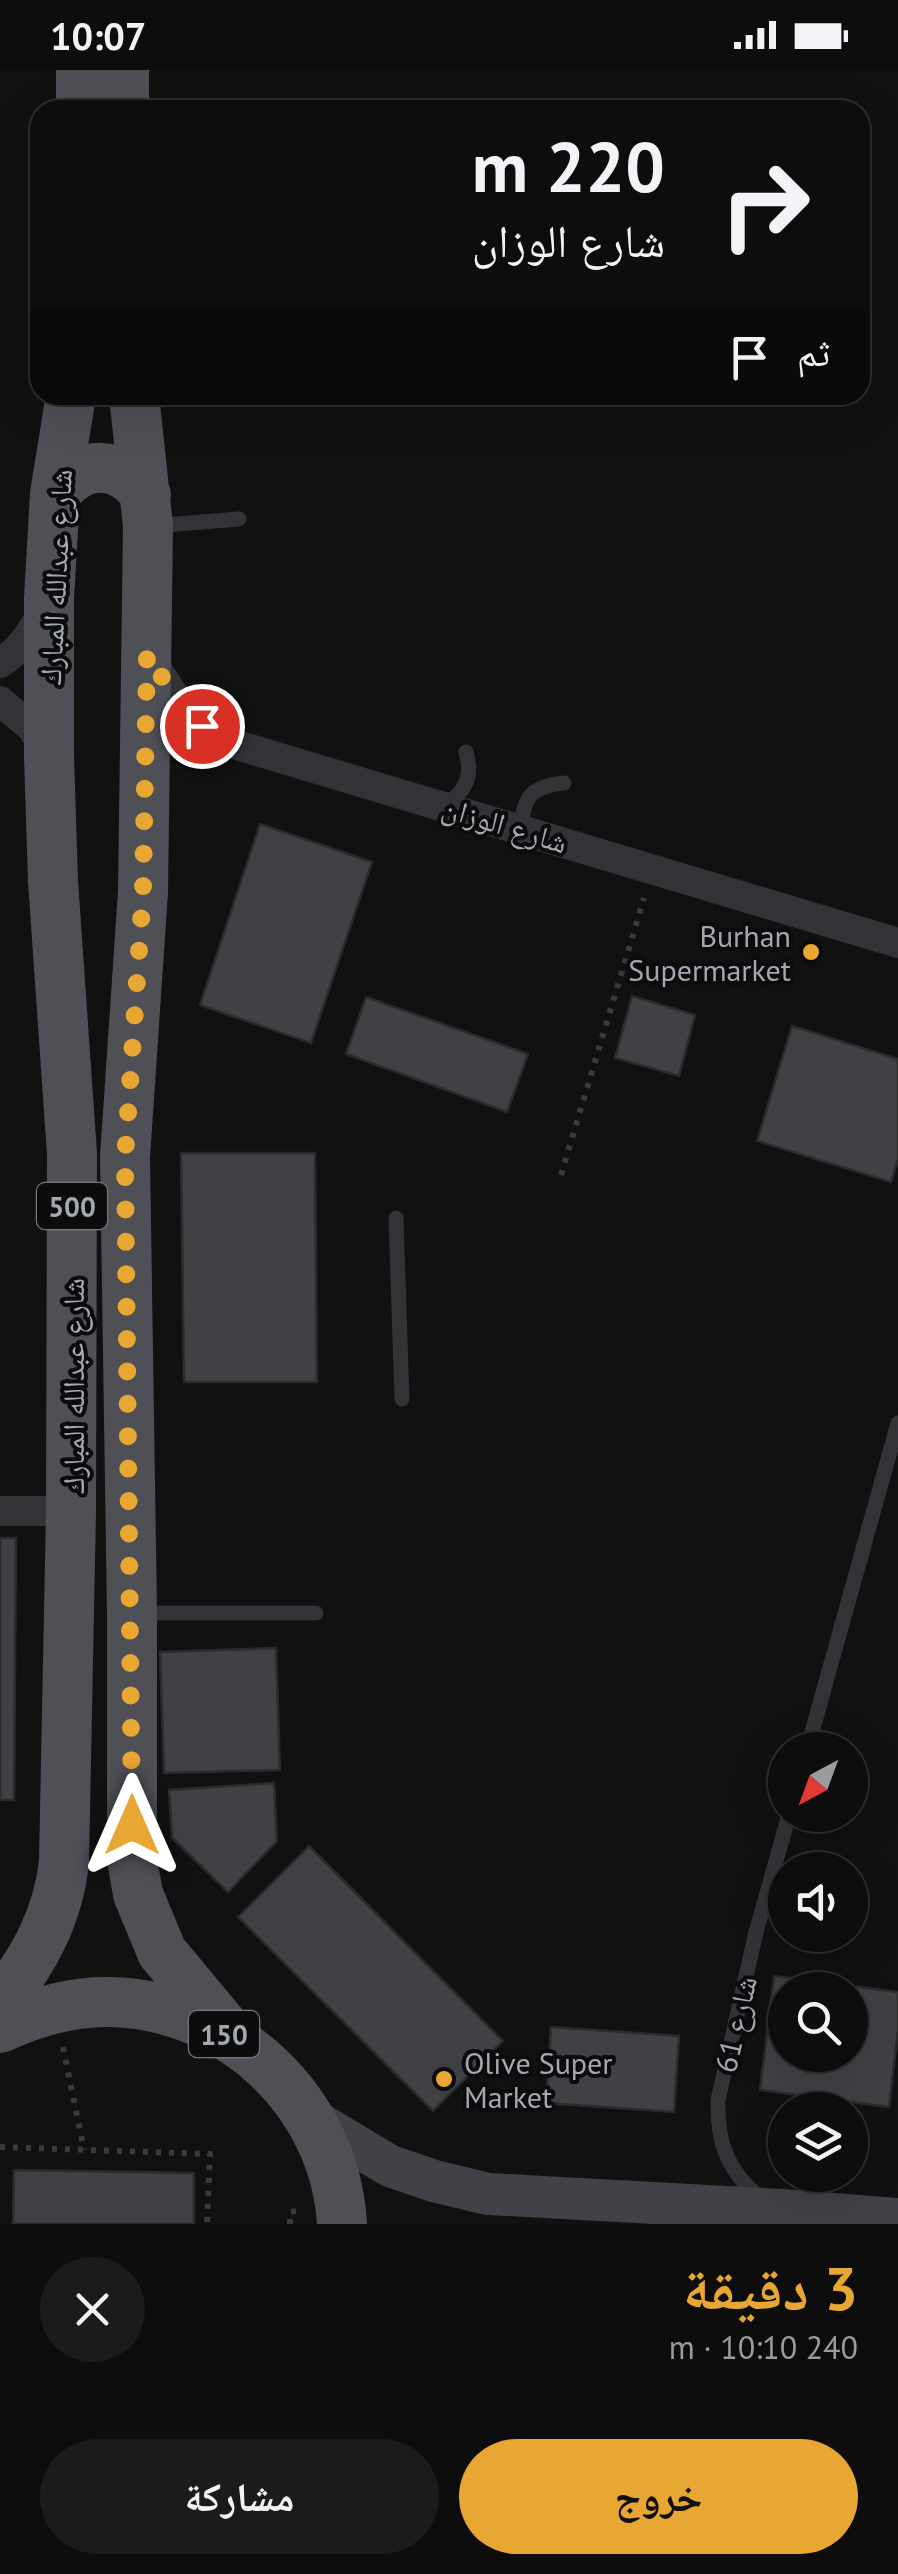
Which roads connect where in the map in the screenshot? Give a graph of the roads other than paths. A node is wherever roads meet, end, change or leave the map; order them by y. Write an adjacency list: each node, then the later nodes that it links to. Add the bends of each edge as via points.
1 (81, 70): 3 (main road)
2 (124, 70): 4 (main road)
3 (81, 100)
4 (124, 100)
5 (69, 405): 7 (main road, شارع عبدالله المبارك / 500)
6 (135, 405): 8 (main road, شارع عبدالله المبارك / 500)
7 (54, 494): 8 (main road, via 77,472 109,468 136,482); 10 (main road, شارع عبدالله المبارك / 500)
8 (147, 511): 9 (lane); 11 (main road, شارع عبدالله المبارك / 500)
9 (239, 519)
10 (50, 599): 12 (street, via 30,635); 15 (main road, شارع عبدالله المبارك / 500)
11 (147, 654): 17 (street, شارع الوزان, via 202,726 240,746); 21 (main road, شارع عبدالله المبارك / 500)
12 (0, 664)
13 (0, 701): 15 (street, via 32,728)
14 (466, 752): 17 (lane, via 467,784)
15 (49, 756): 20 (main road, شارع عبدالله المبارك / 500)
16 (564, 783): 18 (lane, via 530,795)
17 (444, 805): 18 (street, شارع الوزان)
18 (522, 829): 19 (street, شارع الوزان)
19 (898, 943)
20 (56, 944): 21 (main road, via 73,962 97,969 121,963); 26 (main road, شارع عبدالله المبارك / 500, via 72,1154)
21 (139, 945): 27 (main road, شارع عبدالله المبارك / 500, via 125,1158)
22 (396, 1218): 23 (lane)
23 (402, 1399)
24 (898, 1423): 29 (lane)
25 (0, 1510): 26 (street)
26 (71, 1511): 31 (main road, شارع عبدالله المبارك / 500, via 61,1892 32,1960)
27 (132, 1613): 28 (lane); 33 (main road, شارع عبدالله المبارك / 500, via 132,1860 138,1894 162,1952)
28 (316, 1613)
29 (811, 1732)
30 (783, 1832): 35 (lane, شارع 61, via 718,2100 717,2128 739,2178)
31 (0, 2003)
32 (0, 2028): 33 (main road, 150, via 56,2008 110,2002 176,2012)
33 (236, 2041): 34 (main road, 150, via 278,2075)
34 (310, 2118): 35 (main road, 150, via 390,2166 488,2194); 37 (main road, 150, via 337,2185)
35 (782, 2210): 36 (main road, 150)
36 (898, 2219)
37 (342, 2224)

